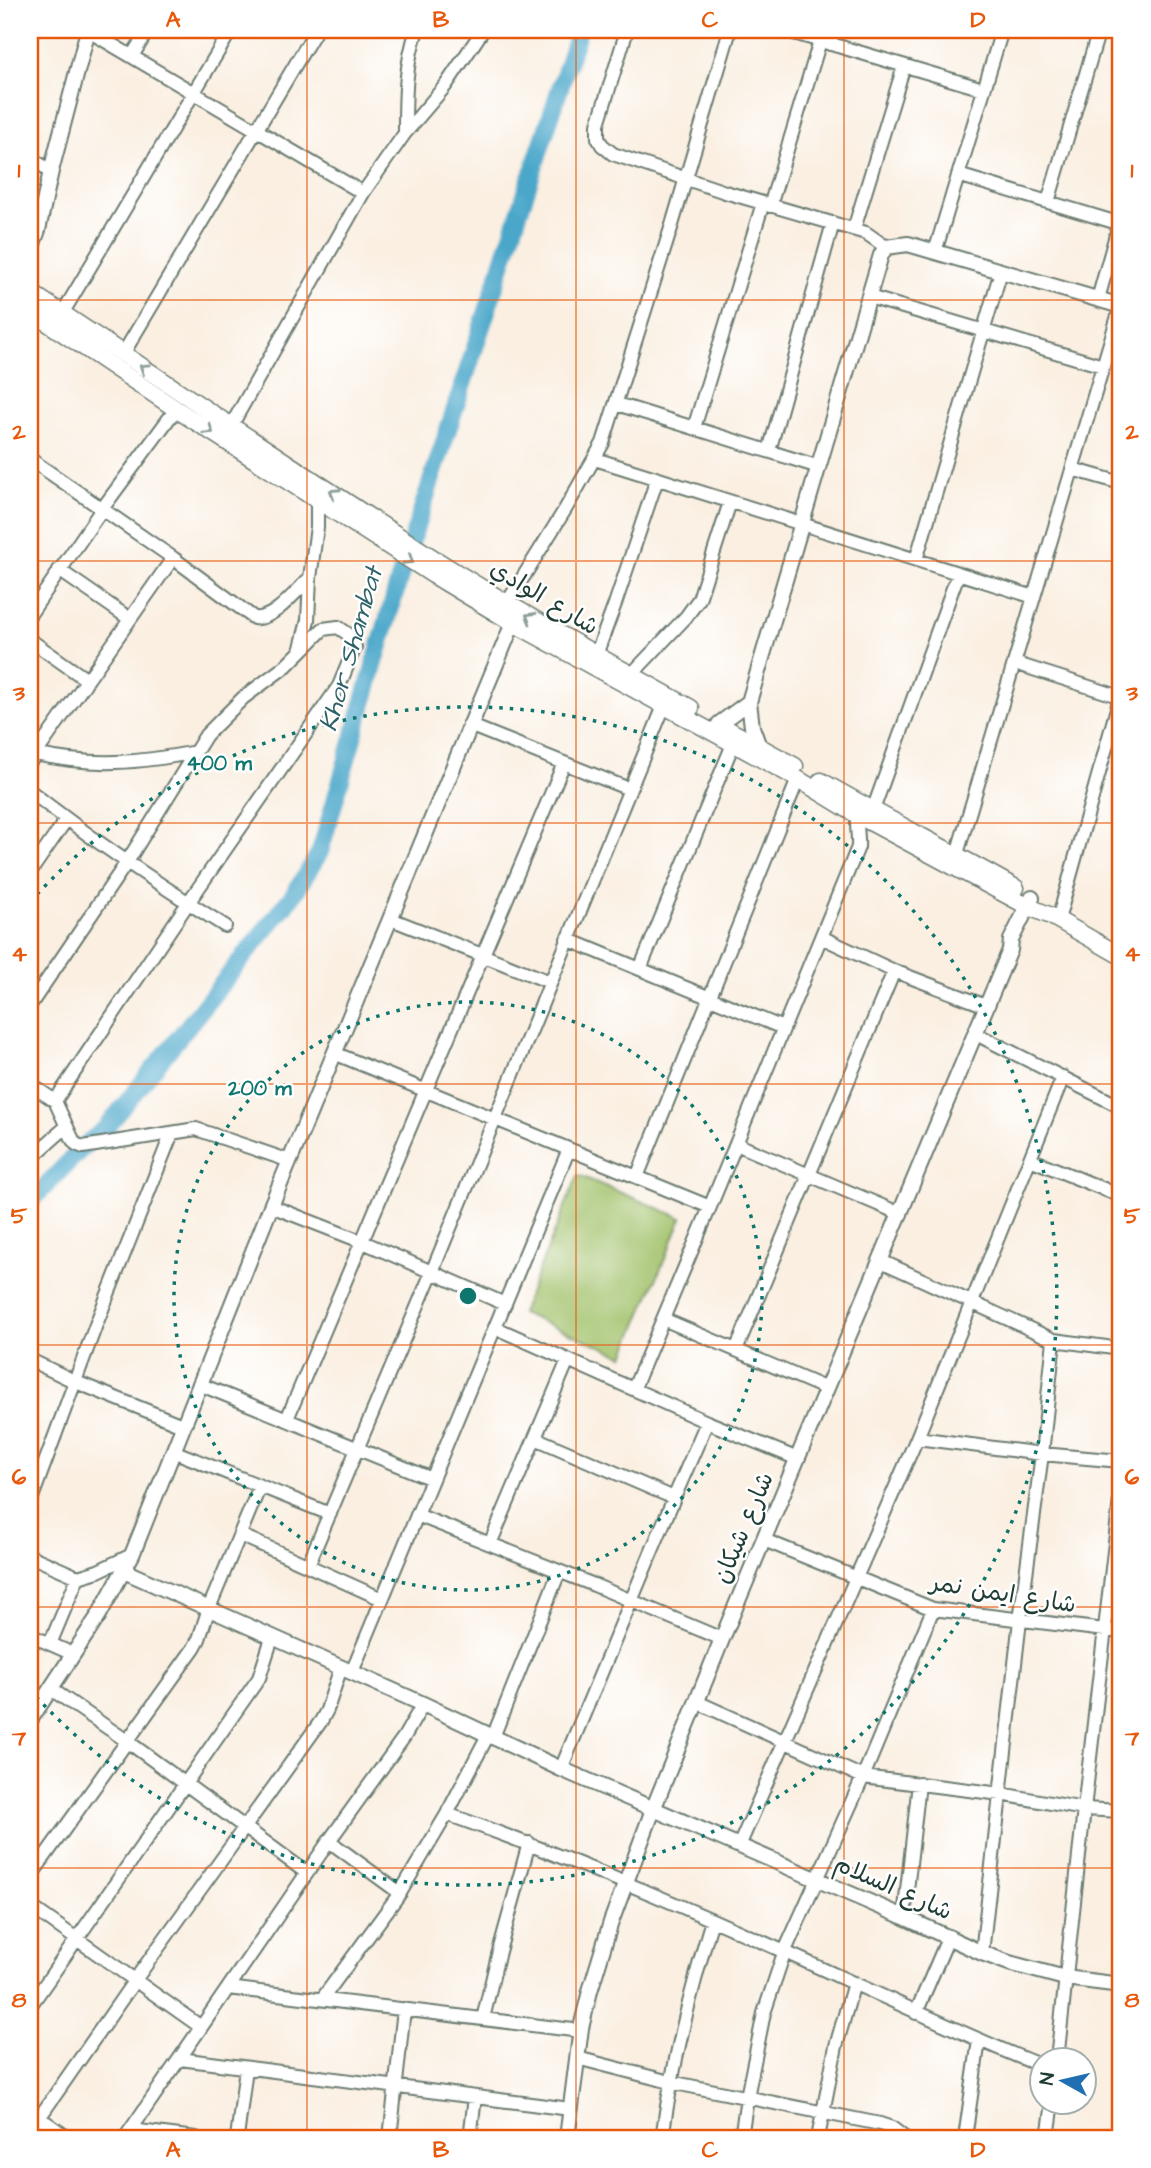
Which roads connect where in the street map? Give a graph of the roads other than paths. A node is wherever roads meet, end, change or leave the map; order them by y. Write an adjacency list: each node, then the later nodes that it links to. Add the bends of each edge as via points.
1 (88, 30): 14 (street); 21 (street)
2 (148, 30): 14 (street)
3 (231, 30): 17 (street)
4 (316, 30): 18 (street)
5 (417, 30): 19 (street, via 405,84)
6 (483, 30): 19 (street, via 446,85)
7 (627, 30): 23 (street, via 598,124 598,138 612,154)
8 (730, 30): 23 (street)
9 (784, 30): 13 (street)
10 (834, 30): 13 (street)
11 (1002, 30): 16 (street)
12 (1099, 30): 25 (street)
13 (825, 42): 15 (street); 26 (street)
14 (132, 56): 17 (street)
15 (904, 66): 16 (street); 30 (street)
16 (983, 89): 22 (street)
17 (194, 93): 18 (street); 41 (street)
18 (255, 129): 24 (street); 43 (street)
19 (405, 133): 24 (street)
20 (30, 158): 21 (street)
21 (51, 171): 27 (street)
22 (958, 175): 25 (street); 33 (street)
23 (685, 179): 26 (street); 45 (street)
24 (363, 193): 47 (street)
25 (1048, 202): 28 (street)
26 (766, 204): 29 (street); 48 (street)
27 (42, 214): 31 (street); 34 (street)
28 (1121, 221): 38 (street)
29 (832, 223): 30 (street); 49 (street)
30 (854, 229): 32 (street)
31 (30, 231)
32 (886, 247): 33 (street, via 908,244); 37 (street)
33 (935, 252): 35 (street)
34 (30, 253)
35 (1001, 271): 38 (street); 42 (street)
36 (30, 292): 41 (main road, شارع الوادي)
37 (869, 297): 42 (street); 52 (street)
38 (1098, 299): 39 (street)
39 (1121, 306): 44 (street)
40 (30, 311): 46 (main road, شارع الوادي)
41 (62, 314): 43 (main road, شارع الوادي)
42 (984, 331): 44 (street); 62 (street)
43 (123, 354): 47 (main road, شارع الوادي, one-way to 43)
44 (1103, 366): 53 (street)
45 (617, 404): 48 (street); 51 (street)
46 (176, 409): 56 (main road, شارع الوادي, one-way to 56); 58 (street)
47 (230, 426): 60 (main road, شارع الوادي, one-way to 47)
48 (694, 428): 49 (street)
49 (769, 451): 52 (street)
50 (30, 459): 58 (street)
51 (595, 459): 54 (street); 68 (street)
52 (819, 467): 59 (street)
53 (1072, 469): 55 (street); 67 (street)
54 (657, 479): 57 (street); 74 (street)
55 (1121, 483)
56 (317, 499): 60 (main road, شارع الوادي); 66 (street)
57 (730, 502): 59 (street); 76 (street, via 694,608)
58 (102, 509): 61 (street); 64 (street)
59 (802, 524): 62 (street); 79 (street)
60 (388, 537): 63 (main road, شارع الوادي)
61 (173, 558): 66 (street, via 254,618 271,615); 70 (street)
62 (916, 560): 65 (street)
63 (436, 568): 68 (main road, شارع الوادي); 71 (main road, شارع الوادي)
64 (59, 570): 69 (street); 70 (street)
65 (958, 574): 67 (street); 91 (street)
66 (310, 578): 73 (street, via 308,620)
67 (1034, 597): 75 (street)
68 (506, 603): 74 (main road, شارع الوادي, one-way to 68)
69 (30, 614)
70 (130, 619): 77 (street)
71 (513, 623): 80 (main road, شارع الوادي); 82 (street)
72 (30, 640): 77 (street)
73 (300, 652): 85 (street, via 222,717); 96 (street, via 323,629 338,627 355,647 339,685)
74 (596, 655): 76 (main road, شارع الوادي)
75 (1014, 663): 78 (street); 93 (street)
76 (631, 674): 81 (main road, شارع الوادي)
77 (87, 680): 86 (street)
78 (1121, 696): 98 (street)
79 (749, 702): 81 (street); 84 (street)
80 (664, 706): 83 (main road, شارع الوادي); 89 (street)
81 (719, 724): 84 (main road, شارع الوادي)
82 (469, 725): 87 (street); 99 (street)
83 (733, 744): 88 (main road, شارع الوادي); 105 (street)
84 (758, 744): 91 (main road, شارع الوادي)
85 (197, 752): 86 (street, via 117,763); 94 (street)
86 (33, 758)
87 (564, 763): 89 (street); 103 (street)
88 (797, 779): 91 (main road, شارع الوادي); 108 (street)
89 (629, 789): 102 (street)
90 (30, 791): 92 (street)
91 (864, 810): 93 (main road, شارع الوادي); 97 (main road, شارع الوادي); 101 (street, via 858,847)
92 (66, 820): 94 (street); 95 (street)
93 (957, 854): 97 (main road, شارع الوادي)
94 (127, 862): 96 (street); 109 (street)
95 (30, 872)
96 (188, 903): 100 (street); 117 (street)
97 (1033, 904): 98 (main road, شارع الوادي); 110 (street, شارع شيكان)
98 (1054, 918): 104 (main road, شارع الوادي)
99 (391, 919): 103 (street); 113 (street)
100 (225, 926)
101 (821, 937): 106 (street); 111 (street)
102 (567, 939): 105 (street); 107 (street)
103 (483, 956): 107 (street); 116 (street)
104 (1121, 956)
105 (640, 969): 108 (street)
106 (894, 971): 110 (street); 127 (street)
107 (550, 982): 119 (street)
108 (709, 998): 111 (street); 128 (street)
109 (30, 1005)
110 (986, 1006): 112 (street, شارع شيكان)
111 (783, 1028): 122 (street)
112 (974, 1033): 114 (street); 132 (street, شارع شيكان)
113 (334, 1053): 116 (street); 126 (street)
114 (1063, 1077): 118 (street); 124 (street)
115 (30, 1084): 117 (street)
116 (426, 1091): 119 (street); 133 (street)
117 (55, 1101): 120 (street)
118 (1121, 1107)
119 (495, 1119): 123 (street); 135 (street)
120 (66, 1128): 121 (street, via 76,1144 83,1146); 125 (street)
121 (172, 1133): 126 (street, via 196,1129); 145 (street)
122 (736, 1144): 127 (street); 131 (street)
123 (569, 1149): 128 (street); 137 (street)
124 (1030, 1158): 129 (street); 136 (street)
125 (30, 1159)
126 (290, 1161): 130 (street)
127 (810, 1175): 132 (street); 142 (street)
128 (637, 1177): 131 (street)
129 (1121, 1196)
130 (271, 1206): 133 (street); 146 (street)
131 (710, 1207): 138 (street)
132 (901, 1214): 134 (street, شارع شيكان)
133 (363, 1242): 135 (street); 149 (street)
134 (881, 1261): 136 (street); 148 (street, شارع شيكان)
135 (432, 1272): 137 (street); 154 (street)
136 (972, 1302): 140 (street); 153 (street)
137 (505, 1304): 139 (street)
138 (663, 1319): 142 (street); 147 (street)
139 (496, 1328): 144 (street); 159 (street)
140 (1054, 1340): 141 (street); 156 (street)
141 (1121, 1349)
142 (736, 1350): 148 (street)
143 (30, 1360): 145 (street)
144 (568, 1360): 147 (street); 152 (street)
145 (76, 1382): 151 (street); 163 (street)
146 (199, 1384): 149 (street); 151 (street)
147 (634, 1388): 150 (street)
148 (827, 1389): 157 (street, شارع شيكان)
149 (287, 1419): 154 (street)
150 (707, 1422): 157 (street); 162 (street)
151 (183, 1424): 155 (street)
152 (535, 1438): 162 (street); 168 (street)
153 (917, 1438): 156 (street); 175 (street)
154 (358, 1447): 159 (street); 164 (street)
155 (173, 1451): 160 (street); 169 (street)
156 (1042, 1454): 158 (street); 180 (street)
157 (798, 1459): 167 (street, شارع شيكان)
158 (1121, 1461)
159 (432, 1479): 165 (street)
160 (260, 1486): 164 (street); 166 (street)
161 (1121, 1491): 181 (street)
162 (674, 1498): 177 (street)
163 (30, 1503)
164 (330, 1514): 171 (street)
165 (417, 1515): 168 (street); 176 (street)
166 (240, 1535): 171 (street); 178 (street)
167 (764, 1540): 175 (street, شارع ايمن نمر); 185 (street, شارع شيكان)
168 (490, 1544): 173 (street)
169 (132, 1555): 172 (street); 174 (street)
170 (30, 1556): 174 (street)
171 (308, 1565): 176 (street)
172 (124, 1572): 178 (street, شارع السلام); 187 (street)
173 (559, 1572): 177 (street); 193 (street)
174 (78, 1577): 186 (street)
175 (856, 1578): 179 (street, شارع ايمن نمر); 195 (street)
176 (382, 1600): 188 (street)
177 (630, 1601): 185 (street); 196 (street)
178 (209, 1608): 184 (street, شارع السلام); 194 (street, via 194,1648)
179 (933, 1609): 180 (street, شارع ايمن نمر); 197 (street)
180 (1020, 1620): 181 (street, شارع ايمن نمر); 200 (street)
181 (1106, 1630): 182 (street, شارع ايمن نمر); 202 (street)
182 (1121, 1632)
183 (30, 1635): 186 (street)
184 (272, 1637): 188 (street, شارع السلام); 199 (street, via 259,1678)
185 (722, 1639): 190 (street, شارع شيكان)
186 (50, 1644): 187 (street)
187 (73, 1654): 189 (street)
188 (346, 1670): 191 (street, شارع السلام); 205 (street, via 321,1721)
189 (51, 1689): 192 (street); 194 (street)
190 (697, 1702): 195 (street); 201 (street, شارع شيكان)
191 (423, 1704): 193 (street, شارع السلام); 206 (street)
192 (30, 1720)
193 (491, 1736): 196 (street, شارع السلام); 204 (street)
194 (127, 1741): 199 (street); 210 (street)
195 (786, 1741): 197 (street); 208 (street)
196 (561, 1769): 201 (street, شارع السلام)
197 (863, 1776): 198 (street); 211 (street)
198 (919, 1783): 200 (street); 215 (street)
199 (186, 1784): 205 (street); 218 (street)
200 (1001, 1794): 202 (street); 220 (street)
201 (654, 1807): 208 (street, شارع السلام); 212 (street, شارع شيكان)
202 (1084, 1809): 203 (street); 221 (street)
203 (1121, 1811)
204 (447, 1814): 207 (street); 213 (street)
205 (244, 1827): 209 (street); 222 (street)
206 (328, 1841): 209 (street); 213 (street)
207 (529, 1843): 212 (street); 230 (street)
208 (739, 1846): 211 (street, شارع السلام)
209 (307, 1873): 225 (street)
210 (30, 1877)
211 (816, 1878): 215 (street, شارع السلام); 219 (street)
212 (625, 1883): 216 (street); 232 (street, شارع شيكان)
213 (401, 1893): 226 (street)
214 (30, 1906): 218 (street)
215 (904, 1917): 217 (street, شارع السلام)
216 (712, 1920): 219 (street); 239 (street)
217 (948, 1936): 220 (street, شارع السلام); 229 (street)
218 (77, 1940): 222 (street); 227 (street)
219 (784, 1952): 223 (street); 242 (street, via 764,2013)
220 (982, 1953): 221 (street, شارع السلام)
221 (1065, 1978): 224 (street, شارع السلام); 234 (street)
222 (135, 1980): 231 (street); 245 (street)
223 (854, 1983): 229 (street); 244 (street)
224 (1121, 1985)
225 (228, 1988): 226 (street); 231 (street)
226 (322, 1999): 228 (street)
227 (30, 2006)
228 (404, 2009): 230 (street); 240 (street)
229 (916, 2013): 233 (street)
230 (483, 2019): 232 (street)
231 (201, 2027): 236 (street)
232 (581, 2031): 235 (street, شارع شيكان)
233 (979, 2040): 237 (street); 259 (street)
234 (1058, 2046)
235 (576, 2058): 239 (street); 243 (street, شارع شيكان)
236 (180, 2059): 238 (street); 248 (street)
237 (1028, 2060)
238 (246, 2068): 240 (street); 251 (street)
239 (670, 2082): 242 (street); 255 (street)
240 (396, 2087): 241 (street); 252 (street)
241 (475, 2097): 243 (street); 253 (street)
242 (747, 2097): 244 (street); 256 (street)
243 (570, 2109): 254 (street, شارع شيكان)
244 (822, 2112): 257 (street); 258 (street, via 880,2124)
245 (34, 2114): 247 (street); 249 (street)
246 (1051, 2116): 260 (street)
247 (30, 2131)
248 (128, 2134): 250 (street)
249 (68, 2138)
250 (196, 2138)
251 (237, 2138)
252 (390, 2138)
253 (470, 2138)
254 (567, 2138)
255 (662, 2138)
256 (741, 2138)
257 (818, 2138)
258 (905, 2138)
259 (965, 2138)
260 (1048, 2138)

